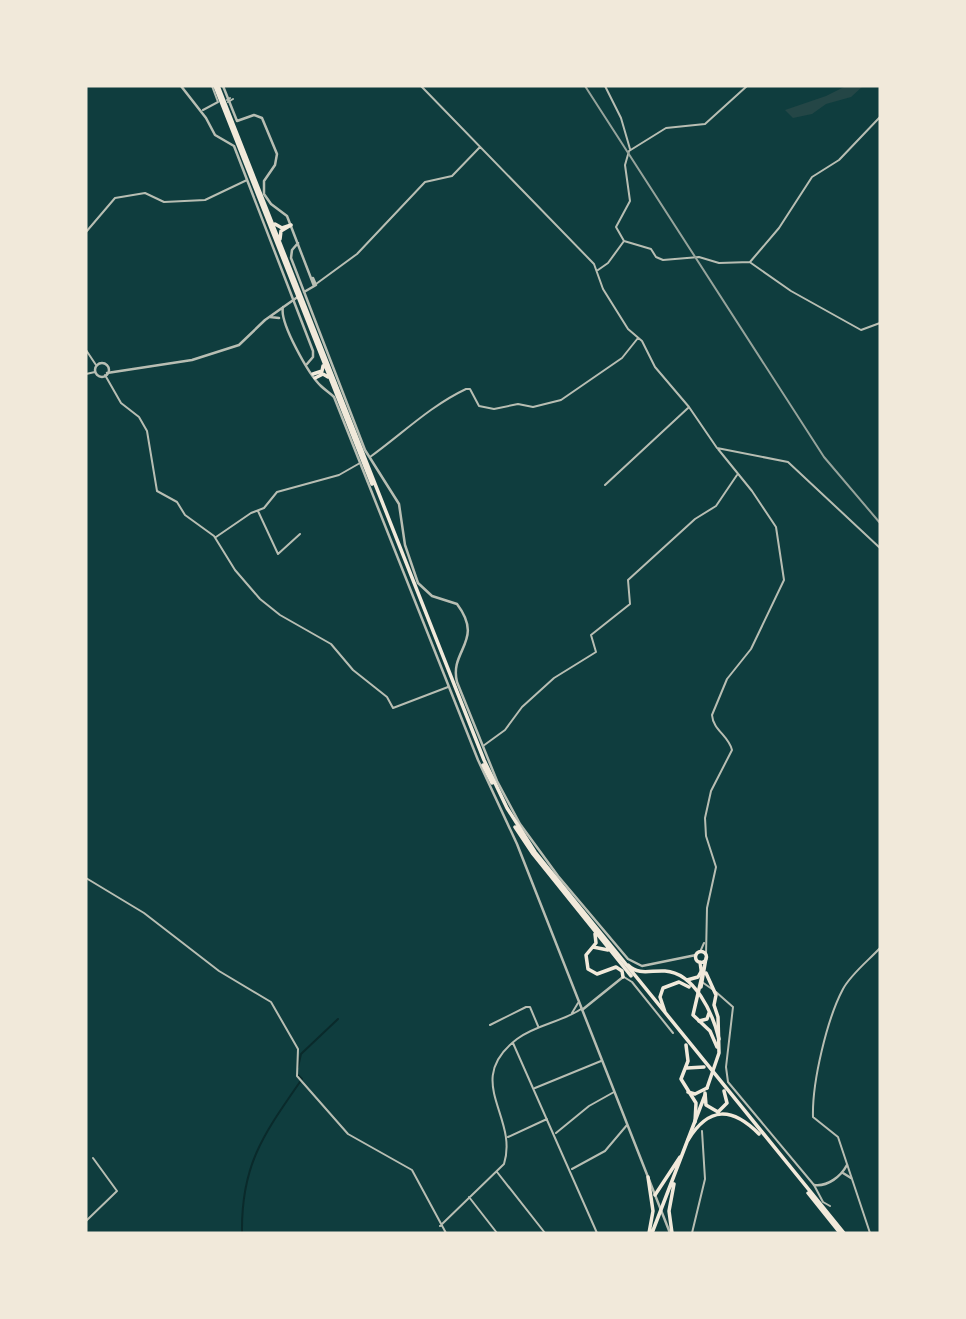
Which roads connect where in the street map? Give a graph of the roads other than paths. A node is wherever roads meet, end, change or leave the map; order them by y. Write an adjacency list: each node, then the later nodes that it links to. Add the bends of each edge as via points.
1 (181, 86): 7 (street)
2 (215, 86): 7 (street, via 218,102); 12 (main road); 33 (main road)
3 (223, 86): 13 (street, via 237,121 254,115 262,118 277,161 263,188 267,200)
4 (421, 86): 9 (street)
5 (605, 86): 10 (street)
6 (747, 86): 10 (street, via 705,124 666,128)
7 (202, 111): 11 (street, via 215,135 232,142)
8 (880, 117): 22 (street, via 839,160 812,177)
9 (481, 146): 23 (street); 26 (street, via 452,176 425,182 356,254)
10 (631, 149): 17 (street, via 625,161 630,201 617,226)
11 (247, 179): 16 (street, via 205,200 164,202 145,193 115,198); 38 (street, via 314,354)
12 (267, 210): 14 (main road, via 275,226); 21 (main road)
13 (289, 219): 14 (main road)
14 (288, 226): 15 (main road); 21 (main road, via 279,234)
15 (293, 231): 18 (street)
16 (86, 232)
17 (624, 241): 22 (street, via 651,249 663,260 699,257 719,263); 23 (street)
18 (298, 243): 19 (street); 20 (street)
19 (300, 248): 20 (street); 24 (street)
20 (292, 250): 33 (street)
21 (283, 251): 33 (main road)
22 (750, 262): 32 (street, via 861,330)
23 (597, 270): 34 (street, via 603,289)
24 (310, 275): 25 (street); 27 (street)
25 (314, 279): 26 (street); 27 (street)
26 (321, 281): 27 (street)
27 (313, 286): 28 (street)
28 (283, 307): 29 (street); 30 (street)
29 (277, 312): 30 (street); 31 (street)
30 (280, 316): 31 (street); 38 (street)
31 (270, 317): 41 (street, via 245,342 222,351 192,360)
32 (880, 323)
33 (315, 332): 35 (main road)
34 (638, 338): 47 (street, via 655,367); 49 (street, via 622,358 561,400 533,407 490,408 479,406 468,388 441,401)
35 (318, 339): 36 (main road); 49 (street); 64 (main road, via 494,783 535,852)
36 (318, 348): 45 (main road, via 323,369); 46 (main road)
37 (86, 350): 39 (street)
38 (306, 363): 45 (street)
39 (96, 365): 40 (street); 42 (street)
40 (108, 367): 41 (street); 44 (street)
41 (117, 370): 44 (street)
42 (95, 372): 43 (street); 44 (street)
43 (86, 374)
44 (106, 374): 55 (street, via 121,403 139,417 147,431 157,491 177,502 185,515)
45 (314, 377): 46 (main road, via 326,374); 50 (street, via 334,397)
46 (335, 390): 60 (main road, via 488,777 533,854)
47 (689, 407): 48 (street); 52 (street)
48 (717, 449): 51 (street); 56 (street, via 788,462)
49 (369, 458): 58 (street, via 401,509 405,545 418,583 432,596 457,604 468,626 468,645 455,665 455,674)
50 (360, 463): 53 (street, via 339,475 277,492); 57 (street)
51 (737, 475): 58 (street, via 716,506 695,519 628,580 630,604 591,635 596,652 555,678); 61 (street, via 776,527 784,580 751,649 727,679 712,715 732,750 711,791 705,818 716,867)
52 (605, 485)
53 (258, 510): 54 (street, via 278,554); 55 (street)
54 (300, 534)
55 (215, 537): 57 (street, via 256,596 331,644 393,708)
56 (880, 548)
57 (449, 686): 75 (street, via 517,844)
58 (482, 747): 65 (street, via 538,851 628,959 642,966)
59 (86, 878): 119 (street, via 271,1002 298,1049 298,1077 348,1134 412,1170)
60 (588, 923): 62 (main road, via 596,936); 64 (main road)
61 (705, 943): 65 (street); 66 (street)
62 (593, 947): 64 (main road); 68 (main road, via 586,955 588,969 603,974 615,967)
63 (880, 948): 106 (street, via 845,986 826,1034 812,1098 813,1116 838,1137)
64 (615, 954): 69 (main road, via 636,971 671,972); 83 (main road)
65 (698, 957): 66 (main road); 66 (main road); 67 (main road)
66 (706, 957): 67 (main road)
67 (704, 972): 69 (main road); 70 (main road); 71 (main road)
68 (623, 977): 75 (street); 80 (street)
69 (685, 979): 72 (main road)
70 (704, 984): 71 (street); 72 (main road)
71 (715, 990): 73 (street); 74 (main road)
72 (696, 991): 76 (main road); 77 (main road, via 693,1011); 83 (main road, via 672,982 660,997)
73 (722, 996): 74 (main road); 114 (street, via 733,1011 728,1082)
74 (716, 999): 81 (main road)
75 (580, 1011): 79 (street); 84 (street)
76 (709, 1011): 77 (main road, via 707,1019); 81 (main road)
77 (699, 1021): 85 (main road, via 714,1038)
78 (490, 1026): 79 (street, via 530,1007)
79 (538, 1027): 82 (street)
80 (673, 1033)
81 (719, 1039): 85 (main road)
82 (513, 1042): 88 (street); 101 (street, via 491,1075)
83 (689, 1047): 86 (main road); 87 (main road); 127 (main road)
84 (602, 1060): 88 (street); 92 (street)
85 (718, 1060): 90 (main road)
86 (704, 1067): 87 (main road); 91 (main road)
87 (685, 1068): 89 (main road, via 681,1079)
88 (534, 1089): 93 (street)
89 (687, 1091): 90 (main road); 94 (main road, via 696,1103)
90 (706, 1091): 91 (main road, via 709,1109 718,1112 727,1103); 94 (main road)
91 (724, 1091): 100 (main road)
92 (615, 1092): 95 (street); 98 (street)
93 (548, 1118): 98 (street); 101 (street)
94 (695, 1122): 102 (main road)
95 (628, 1125): 96 (street); 99 (street)
96 (630, 1130): 99 (street); 111 (street)
97 (702, 1131): 126 (street, via 705,1178)
98 (555, 1133): 107 (street)
99 (621, 1133): 107 (street, via 594,1159)
100 (759, 1134): 102 (main road, via 740,1117 718,1114 700,1123); 127 (main road)
101 (507, 1138): 108 (street, via 504,1164)
102 (688, 1139): 103 (main road)
103 (684, 1149): 105 (main road); 113 (main road)
104 (93, 1158): 118 (street, via 117,1191)
105 (679, 1165): 124 (main road); 125 (main road, via 670,1202)
106 (847, 1165): 109 (street); 110 (street)
107 (571, 1169): 123 (street)
108 (497, 1172): 116 (street); 122 (street)
109 (849, 1172): 110 (street); 112 (street)
110 (842, 1173): 112 (street); 114 (street, via 824,1185)
111 (648, 1177): 113 (main road, via 653,1184); 115 (street); 124 (main road)
112 (851, 1178): 128 (street)
113 (661, 1184): 115 (main road)
114 (814, 1185): 117 (street, via 822,1202)
115 (655, 1195): 125 (street)
116 (468, 1197): 119 (street); 121 (street)
117 (830, 1206)
118 (86, 1221)
119 (440, 1226): 120 (street)
120 (446, 1233)
121 (497, 1233)
122 (545, 1233)
123 (597, 1233)
124 (651, 1233)
125 (671, 1233)
126 (692, 1233)
127 (842, 1233)
128 (870, 1233)

